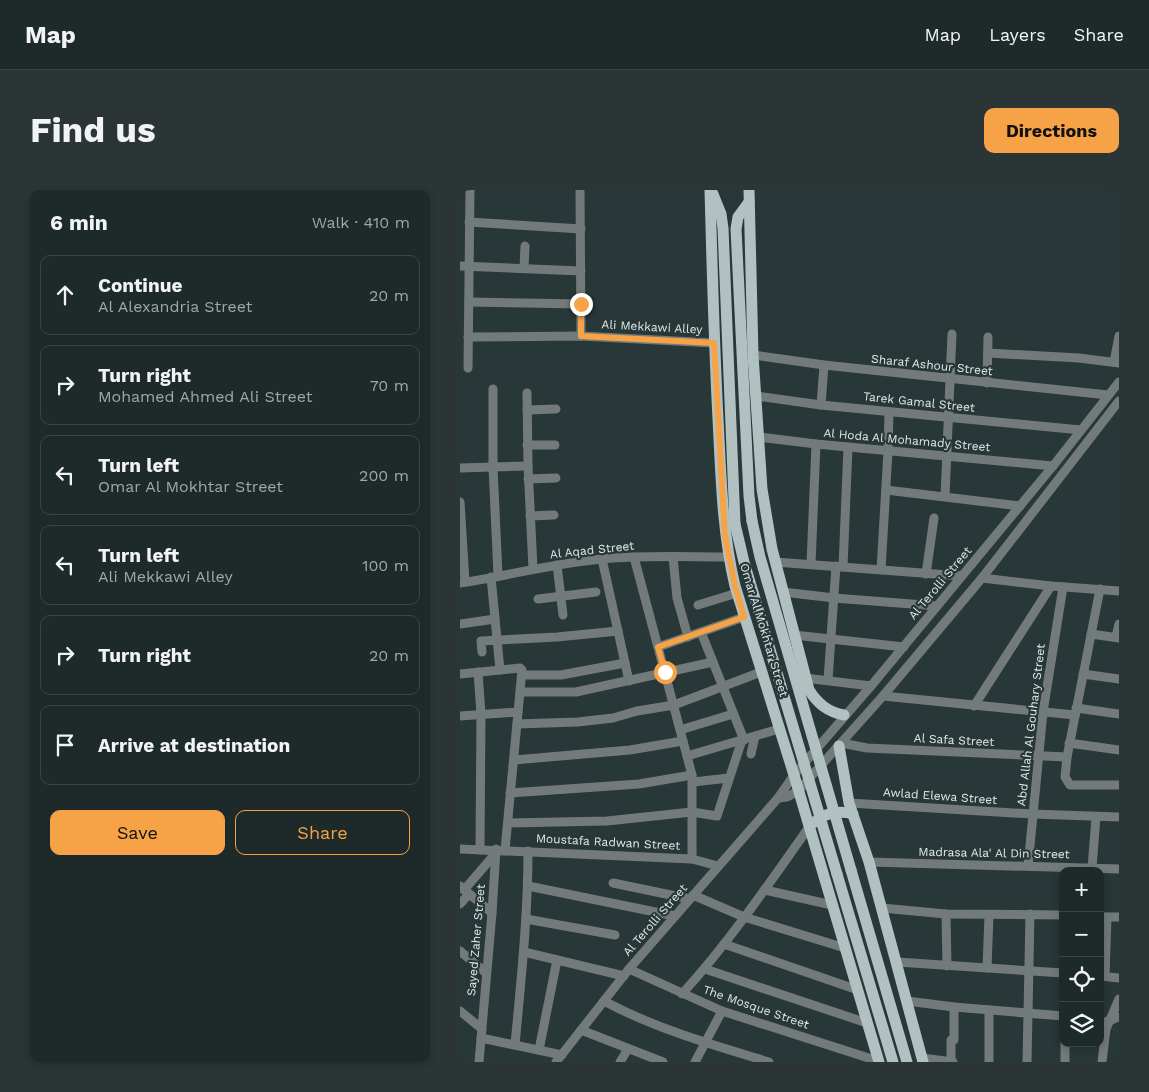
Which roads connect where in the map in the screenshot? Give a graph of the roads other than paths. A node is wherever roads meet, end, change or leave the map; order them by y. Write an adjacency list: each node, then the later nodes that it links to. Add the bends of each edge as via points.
1 (580, 190): 7 (street)
2 (710, 190): 20 (main road, Omar Al Mokhtar Street); 240 (main road, bridge, via 719,208 723,228 735,524 746,572)
3 (470, 192): 5 (street); 6 (street)
4 (749, 196): 22 (main road, Omar Al Mokhtar Street); 241 (main road, bridge, via 738,217 736,229 752,521)
5 (460, 197)
6 (470, 222): 7 (street); 8 (street)
7 (580, 229): 12 (street)
8 (465, 237): 10 (street)
9 (525, 246): 11 (street)
10 (464, 266): 11 (street); 13 (street)
11 (524, 268): 12 (street)
12 (581, 271): 14 (street)
13 (469, 302): 14 (street); 18 (street)
14 (581, 304): 16 (street)
15 (952, 334): 26 (street)
16 (581, 336): 18 (street, Ali Mekkawi Alley); 20 (street, Ali Mekkawi Alley)
17 (1119, 336): 23 (street)
18 (468, 337): 25 (street)
19 (988, 337): 21 (street)
20 (714, 343): 66 (main road, Omar Al Mokhtar Street, via 722,506)
21 (988, 354): 23 (street); 28 (street)
22 (753, 355): 24 (street, Sharaf Ashour Street); 32 (main road, Omar Al Mokhtar Street)
23 (1116, 362)
24 (824, 365): 26 (street, Sharaf Ashour Street); 34 (street)
25 (468, 368)
26 (950, 379): 28 (street, Sharaf Ashour Street); 38 (street)
27 (1119, 382): 31 (street, Al Terolli Street)
28 (987, 383): 31 (street, Sharaf Ashour Street)
29 (493, 389): 49 (street)
30 (527, 393): 36 (street)
31 (1108, 395): 39 (street, Al Terolli Street)
32 (756, 396): 34 (street, Tarek Gamal Street); 40 (main road, Omar Al Mokhtar Street)
33 (1119, 401): 54 (street, Al Terolli Street)
34 (821, 405): 37 (street, Tarek Gamal Street)
35 (556, 409): 36 (street)
36 (527, 410): 42 (street)
37 (889, 412): 38 (street, Tarek Gamal Street); 45 (street)
38 (948, 418): 39 (street, Tarek Gamal Street); 46 (street)
39 (1081, 430): 48 (street, Al Terolli Street)
40 (759, 437): 41 (street, Al Hoda Al Mohamady Street); 63 (main road, Omar Al Mokhtar Street, via 762,489)
41 (816, 444): 44 (street, Al Hoda Al Mohamady Street); 69 (street)
42 (528, 445): 43 (street); 47 (street)
43 (555, 445)
44 (848, 447): 45 (street, Al Hoda Al Mohamady Street); 71 (street)
45 (888, 451): 46 (street, Al Hoda Al Mohamady Street); 55 (street)
46 (947, 456): 48 (street, Al Hoda Al Mohamady Street); 56 (street)
47 (528, 466): 49 (street); 52 (street)
48 (1053, 466): 53 (street, Al Terolli Street)
49 (493, 467): 50 (street); 75 (street)
50 (460, 468)
51 (556, 478): 52 (street)
52 (528, 479): 59 (street)
53 (1042, 479): 54 (street); 58 (street, Al Terolli Street)
54 (1052, 487): 77 (street, Al Terolli Street)
55 (886, 490): 56 (street); 73 (street)
56 (945, 496): 58 (street)
57 (460, 502): 62 (street)
58 (1020, 506): 76 (street, Al Terolli Street)
59 (530, 516): 60 (street); 72 (street)
60 (554, 516)
61 (934, 518): 74 (street)
62 (461, 529): 78 (street)
63 (772, 549): 66 (main road, via 752,545 739,548); 68 (main road, Omar Al Mokhtar Street)
64 (634, 557): 65 (street, Al Aqad Street); 67 (street, Al Aqad Street); 105 (street)
65 (673, 557): 66 (street, Al Aqad Street); 100 (street, via 677,598)
66 (728, 557): 85 (main road, Omar Al Mokhtar Street)
67 (602, 559): 70 (street, Al Aqad Street); 96 (street)
68 (775, 562): 69 (street); 84 (main road, Omar Al Mokhtar Street)
69 (811, 564): 71 (street)
70 (557, 565): 72 (street, Al Aqad Street); 86 (street)
71 (839, 567): 73 (street); 87 (street)
72 (533, 569): 75 (street, Al Aqad Street)
73 (881, 570): 74 (street)
74 (926, 574): 76 (street)
75 (494, 576): 78 (street, Al Aqad Street); 93 (street)
76 (962, 576): 90 (street, Al Terolli Street)
77 (982, 578): 79 (street); 124 (street, Al Terolli Street)
78 (462, 582)
79 (1051, 586): 80 (street); 126 (street)
80 (1063, 587): 81 (street); 130 (street, Abd Allah Al Gouhary Street)
81 (1100, 588): 82 (street); 98 (street)
82 (1119, 591)
83 (596, 592): 86 (street)
84 (783, 592): 87 (street); 99 (main road, Omar Al Mokhtar Street)
85 (737, 593): 89 (street); 92 (main road, Omar Al Mokhtar Street)
86 (561, 596): 88 (street); 91 (street)
87 (834, 598): 90 (street); 103 (street)
88 (538, 599)
89 (698, 604)
90 (937, 606): 104 (street, Al Terolli Street)
91 (563, 615)
92 (744, 617): 97 (street); 113 (main road, Omar Al Mokhtar Street)
93 (495, 619): 94 (street); 102 (street)
94 (460, 624)
95 (1119, 624): 101 (street)
96 (618, 631): 102 (street); 108 (street)
97 (701, 632): 100 (street); 107 (street)
98 (1091, 634): 101 (street); 115 (street)
99 (794, 635): 103 (street); 116 (main road, Omar Al Mokhtar Street)
100 (688, 637): 105 (street)
101 (1117, 637)
102 (497, 639): 106 (street, via 481,641); 109 (street)
103 (830, 639): 104 (street); 118 (street)
104 (904, 646): 121 (street, Al Terolli Street)
105 (658, 647): 112 (street)
106 (482, 652)
107 (713, 662): 112 (street); 120 (street)
108 (625, 663): 110 (street, via 561,675); 119 (street)
109 (500, 670): 110 (street); 111 (street)
110 (522, 671): 122 (street, Sayed Zaher Street)
111 (478, 672): 114 (street); 131 (street)
112 (665, 672): 119 (street); 125 (street)
113 (761, 672): 120 (street); 127 (main road, Omar Al Mokhtar Street)
114 (460, 674)
115 (1083, 674): 117 (street); 128 (street)
116 (805, 678): 118 (street); 123 (main road, Omar Al Mokhtar Street)
117 (1119, 679)
118 (828, 680): 121 (street)
119 (629, 681): 122 (street, via 576,692)
120 (722, 686): 125 (street); 132 (street)
121 (871, 686): 134 (street, Al Terolli Street)
122 (520, 692): 129 (street, Sayed Zaher Street)
123 (813, 696): 127 (main road, via 810,704 797,714 780,714); 134 (main road, Omar Al Mokhtar Street, via 826,709)
124 (883, 696): 126 (street); 143 (street, Al Terolli Street)
125 (674, 705): 136 (street, via 613,718); 138 (street)
126 (974, 706): 130 (street)
127 (773, 710): 137 (main road, Omar Al Mokhtar Street)
128 (1075, 711): 130 (street); 133 (street); 142 (street)
129 (518, 712): 131 (street); 136 (street, Sayed Zaher Street)
130 (1043, 712): 147 (street, Abd Allah Al Gouhary Street)
131 (481, 714): 135 (street); 165 (street)
132 (734, 714): 138 (street); 140 (street)
133 (1119, 714)
134 (844, 715): 150 (street, Al Terolli Street)
135 (460, 716)
136 (517, 724): 149 (street, Sayed Zaher Street)
137 (779, 729): 139 (street); 150 (main road, Omar Al Mokhtar Street)
138 (680, 730): 141 (street)
139 (755, 736): 140 (street); 145 (street)
140 (743, 740): 146 (street); 151 (street)
141 (683, 741): 146 (street); 149 (street, via 630,750)
142 (1069, 743): 144 (street); 148 (street)
143 (840, 744): 147 (street, Al Safa Street); 154 (street, Al Terolli Street); 157 (main road)
144 (1119, 750)
145 (751, 754)
146 (687, 756): 152 (street)
147 (1038, 757): 148 (street, Al Safa Street); 159 (street, Abd Allah Al Gouhary Street)
148 (1066, 757): 153 (street, via 1068,784)
149 (514, 760): 155 (street, Sayed Zaher Street)
150 (794, 775): 154 (main road, Omar Al Mokhtar Street); 156 (street, Al Terolli Street)
151 (730, 778): 152 (street); 158 (street, via 717,815)
152 (692, 779): 155 (street); 158 (street)
153 (1119, 785)
154 (798, 791): 156 (street, Al Terolli Street); 163 (main road, Omar Al Mokhtar Street)
155 (510, 793): 162 (street, Sayed Zaher Street)
156 (778, 798): 170 (street, Al Terolli Street)
157 (851, 808): 159 (street, Awlad Elewa Street); 163 (main road, via 826,815); 169 (main road)
158 (692, 812): 162 (street, via 607,821); 168 (street)
159 (1032, 814): 160 (street, Awlad Elewa Street); 171 (street, Abd Allah Al Gouhary Street)
160 (1096, 817): 161 (street, Awlad Elewa Street); 173 (street)
161 (1119, 817)
162 (508, 823): 166 (street, Sayed Zaher Street)
163 (809, 827): 179 (street); 182 (main road, Omar Al Mokhtar Street)
164 (460, 849): 165 (street, Moustafa Radwan Street)
165 (480, 850): 166 (street, Moustafa Radwan Street)
166 (498, 851): 167 (street, Moustafa Radwan Street); 178 (street); 184 (street, Sayed Zaher Street)
167 (528, 851): 168 (street, Moustafa Radwan Street); 177 (street)
168 (692, 859): 170 (street, Moustafa Radwan Street)
169 (869, 862): 171 (street, Madrasa Ala' Al Din Street); 183 (main road)
170 (718, 866): 180 (street, Al Terolli Street)
171 (1028, 866): 172 (street, Madrasa Ala' Al Din Street)
172 (1060, 867)
173 (1092, 867)
174 (1104, 868): 175 (street, Madrasa Ala' Al Din Street)
175 (1119, 869)
176 (613, 883): 180 (street)
177 (528, 886): 189 (street); 193 (street)
178 (464, 890): 181 (street); 184 (street)
179 (765, 890): 182 (street); 190 (street)
180 (691, 897): 189 (street, Al Terolli Street); 190 (street)
181 (460, 904)
182 (832, 905): 196 (main road, Omar Al Mokhtar Street)
183 (882, 908): 185 (street); 200 (main road)
184 (492, 913): 207 (street, Sayed Zaher Street)
185 (946, 914): 187 (street); 201 (street)
186 (1030, 914): 187 (street); 188 (street); 204 (street)
187 (989, 915): 202 (street)
188 (1059, 915)
189 (675, 916): 205 (street, Al Terolli Street)
190 (744, 917): 195 (street); 196 (street)
191 (1104, 917): 192 (street)
192 (1119, 917)
193 (526, 919): 194 (street); 198 (street)
194 (615, 935)
195 (724, 944): 203 (street); 210 (street)
196 (845, 948): 210 (main road, Omar Al Mokhtar Street)
197 (460, 951): 207 (street)
198 (524, 952): 199 (street, The Mosque Street); 227 (street)
199 (557, 960): 205 (street, The Mosque Street); 231 (street)
200 (897, 962): 201 (street); 214 (main road)
201 (947, 966): 202 (street)
202 (987, 968): 204 (street)
203 (705, 969): 211 (street); 222 (street)
204 (1029, 971): 206 (street); 219 (street)
205 (626, 972): 211 (street, The Mosque Street); 213 (street, Al Terolli Street)
206 (1059, 973)
207 (486, 974): 225 (street, Sayed Zaher Street)
208 (1104, 976): 209 (street)
209 (1119, 978)
210 (858, 990): 222 (main road, Omar Al Mokhtar Street)
211 (682, 994): 218 (street, The Mosque Street)
212 (1119, 999): 223 (street)
213 (604, 1001): 224 (street, Al Terolli Street); 226 (street, via 639,1019)
214 (907, 1001): 215 (street); 233 (main road)
215 (954, 1008): 216 (street); 242 (street)
216 (989, 1010): 219 (street); 243 (street)
217 (460, 1011): 225 (street)
218 (722, 1011): 226 (street); 235 (street, The Mosque Street)
219 (1028, 1013): 220 (street); 244 (street)
220 (1059, 1016)
221 (1119, 1017): 223 (street)
222 (867, 1023): 235 (main road, Omar Al Mokhtar Street)
223 (1104, 1023)
224 (581, 1030): 230 (street); 232 (street, Al Terolli Street)
225 (481, 1034): 227 (street); 236 (street, Sayed Zaher Street)
226 (706, 1042): 238 (street); 239 (street)
227 (515, 1045): 231 (street)
228 (1065, 1047): 245 (street)
229 (1103, 1047): 246 (street)
230 (628, 1049): 234 (street); 237 (street)
231 (539, 1050): 232 (street)
232 (559, 1058)
233 (922, 1060): 242 (street)
234 (660, 1061)
235 (879, 1061)
236 (479, 1062)
237 (620, 1062)
238 (695, 1062)
239 (769, 1062)
240 (893, 1062)
241 (907, 1062)
242 (952, 1062)
243 (989, 1062)
244 (1027, 1062)
245 (1065, 1062)
246 (1102, 1062)

